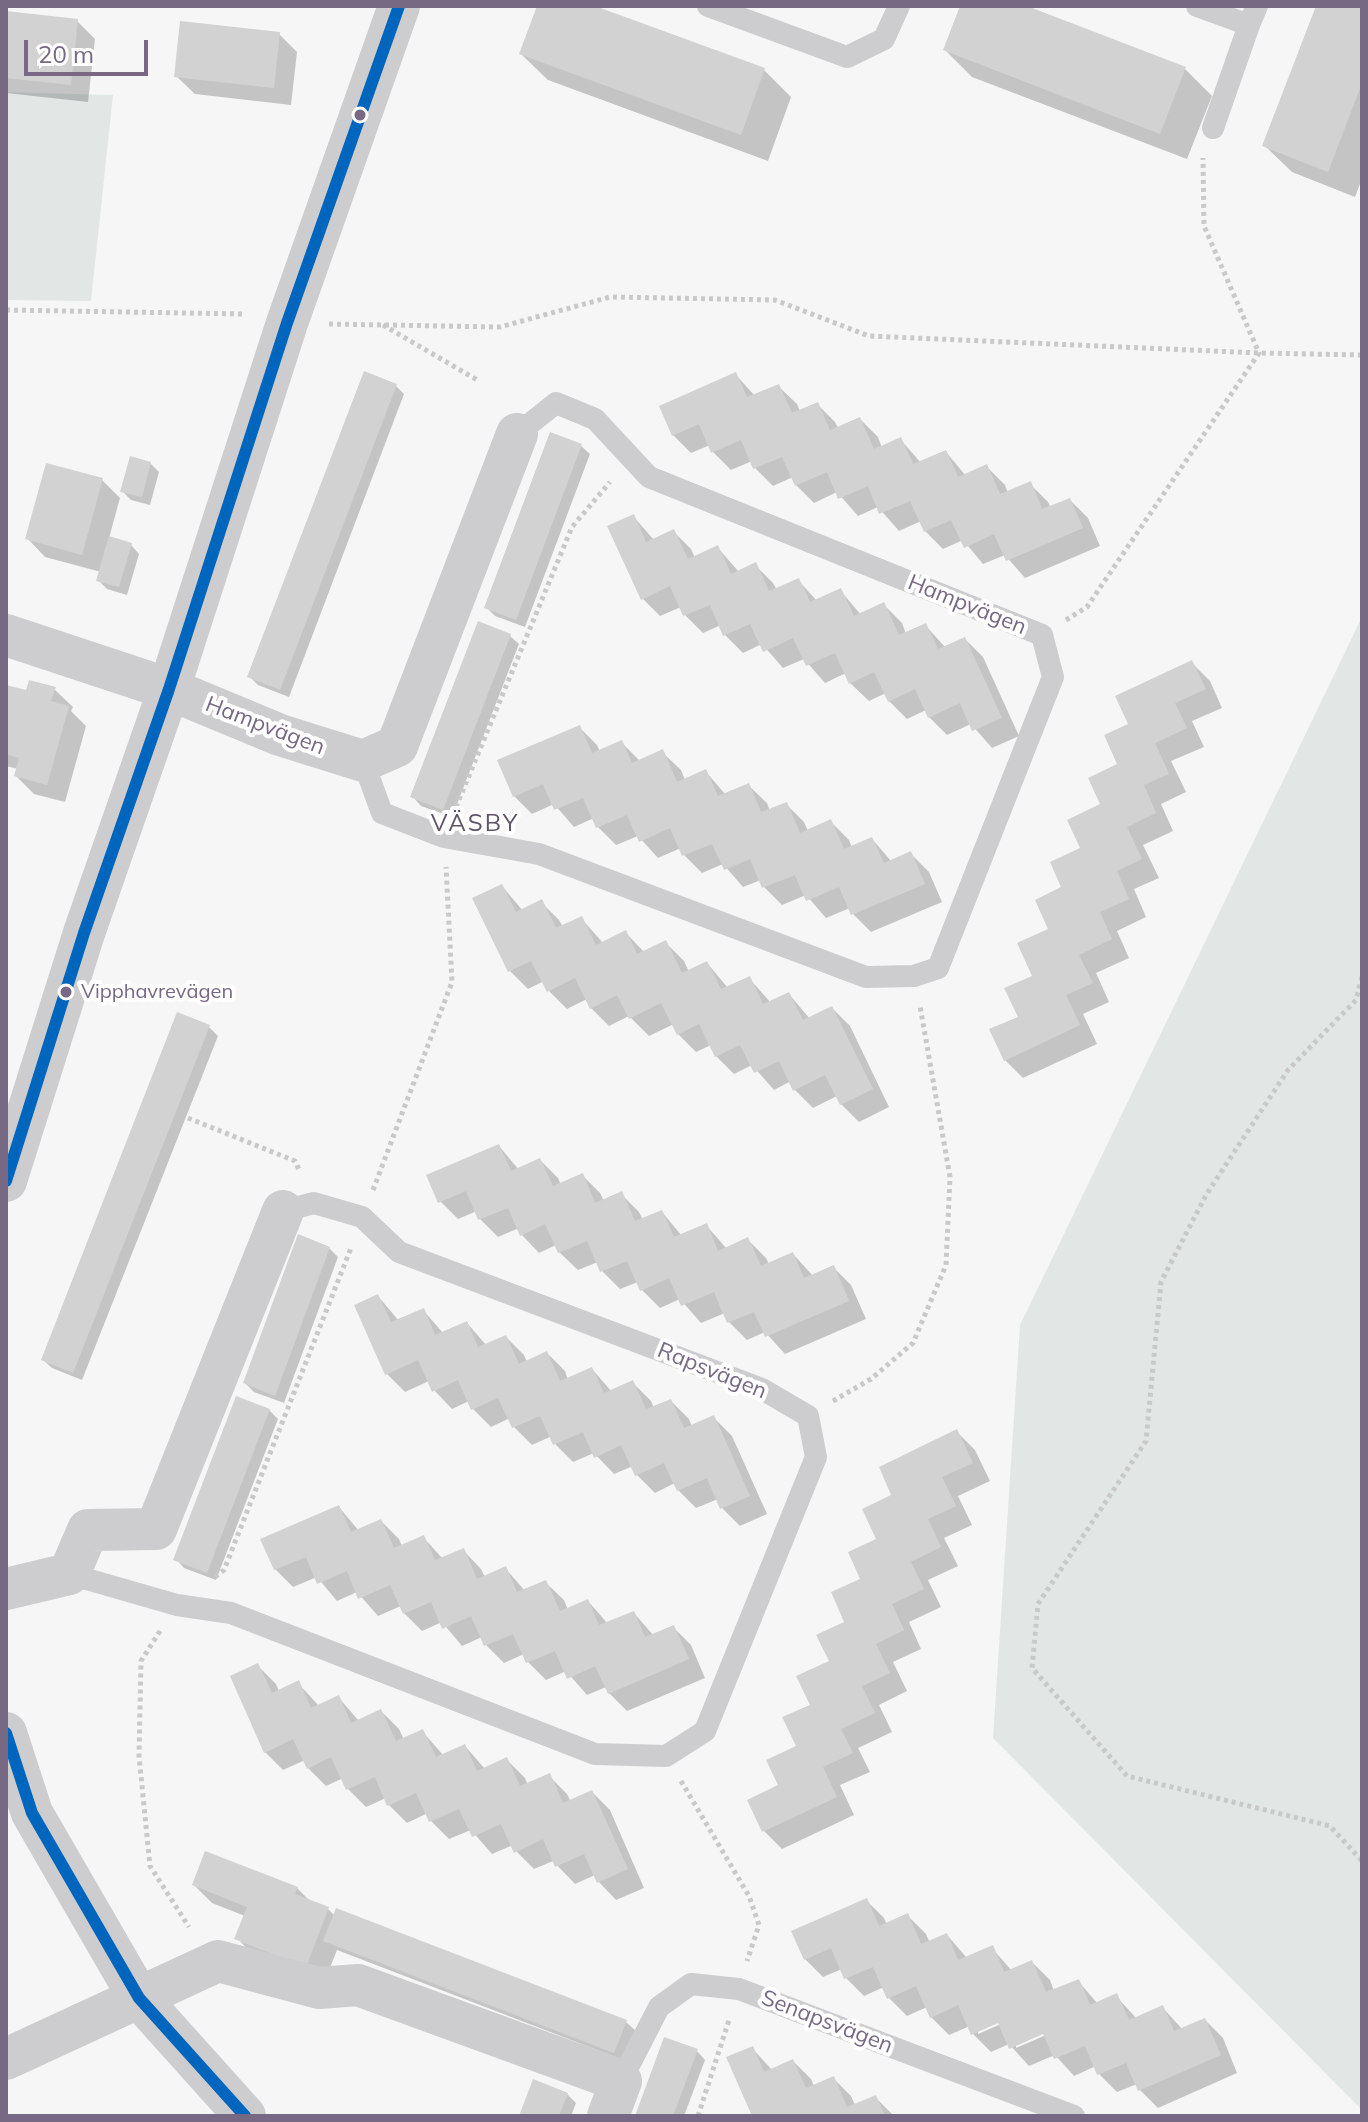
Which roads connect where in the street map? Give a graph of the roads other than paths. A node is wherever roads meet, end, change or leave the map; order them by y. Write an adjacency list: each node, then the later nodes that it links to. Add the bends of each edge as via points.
1 (399, 6): 9 (street, via 287,323)
2 (708, 6): 3 (lane, via 847,57 884,39)
3 (899, 6)
4 (1197, 6): 5 (lane)
5 (1253, 16): 6 (lane)
6 (1213, 128)
7 (517, 434): 10 (street, Hampvägen, via 397,746); 10 (lane, Hampvägen, via 556,403 595,419 649,477 1042,635 1053,677 938,968 914,976 866,977 539,854 444,837 382,813)
8 (6, 635): 9 (street, Hampvägen)
9 (169, 689): 10 (street, Hampvägen, via 280,735); 11 (street)
10 (363, 761)
11 (7, 1172)
12 (298, 1207): 13 (street, via 156,1529 88,1530); 13 (lane, Rapsvägen, via 362,1217 399,1252 762,1389 808,1416 816,1457 705,1731 666,1756 595,1754 231,1613 177,1605)
13 (69, 1574): 14 (street)
14 (6, 1589)
15 (6, 1733): 16 (street, via 32,1813)
16 (139, 1998): 17 (street, Senapsvägen); 18 (street, Senapsvägen, via 218,1961 319,1988 358,1985); 19 (street)
17 (6, 2059)
18 (614, 2098): 20 (lane, Senapsvägen, via 659,2007 691,1984 739,1989)
19 (245, 2116)
20 (1074, 2116)

